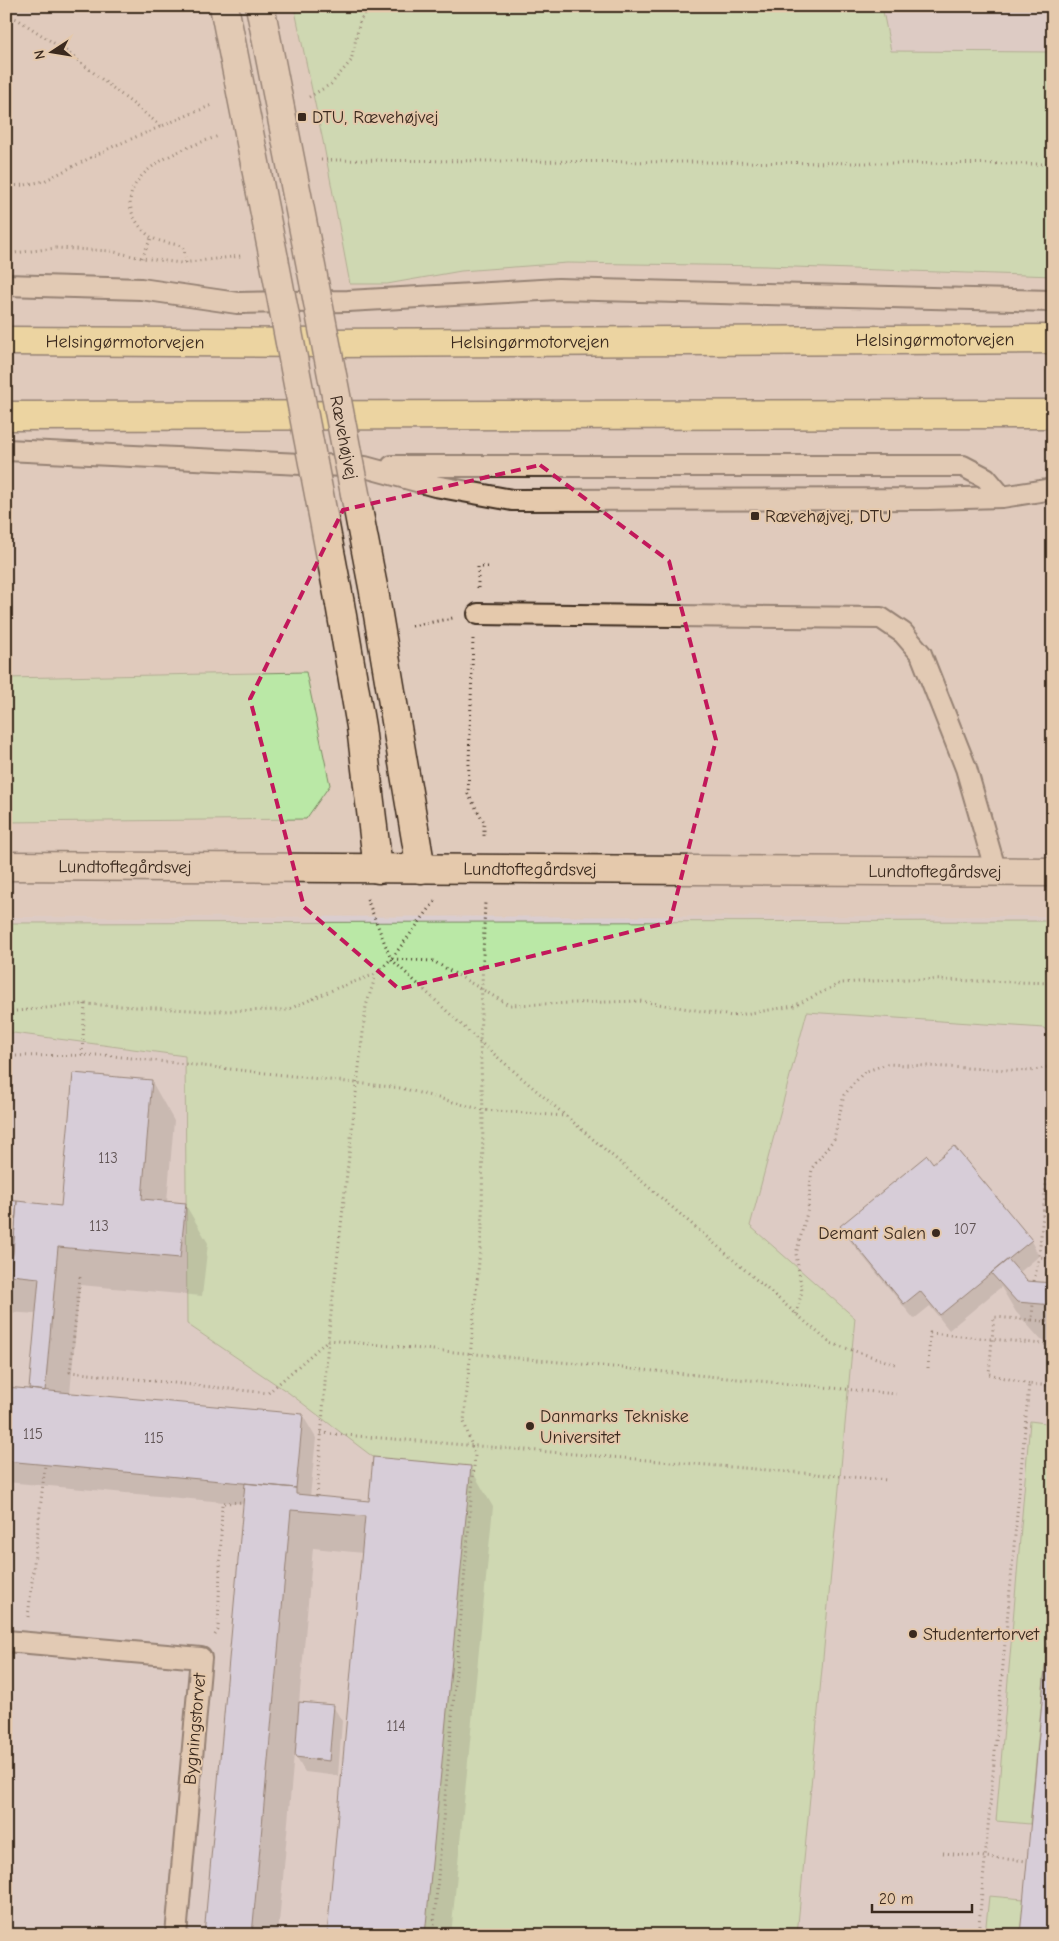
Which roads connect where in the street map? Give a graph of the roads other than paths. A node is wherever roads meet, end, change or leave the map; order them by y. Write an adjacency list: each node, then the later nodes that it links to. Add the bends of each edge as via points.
1 (224, 6): 15 (street, Rævehøjvej, bridge, via 340,604 361,727)
2 (260, 6): 16 (street, Rævehøjvej, bridge, via 375,597)
3 (6, 284): 4 (lane, via 141,289 237,303 348,301 558,288)
4 (1053, 301)
5 (1053, 339): 6 (highway, Helsingørmotorvejen, via 330,343)
6 (6, 341)
7 (1053, 414): 8 (highway)
8 (6, 416)
9 (6, 450): 10 (lane)
10 (366, 466): 12 (lane, via 435,486 512,500); 12 (lane, via 963,466 986,478)
11 (1053, 489): 12 (lane)
12 (1002, 497)
13 (478, 614): 17 (lane, via 881,618 903,633 921,654 966,768)
14 (6, 866): 15 (street, Lundtoftegårdsvej)
15 (378, 869): 16 (street, Lundtoftegårdsvej)
16 (421, 869): 17 (street, Lundtoftegårdsvej)
17 (996, 872): 18 (street, Lundtoftegårdsvej)
18 (1053, 872)
19 (16, 1642): 20 (lane, Bygningstorvet, via 201,1658)
20 (176, 1935)

